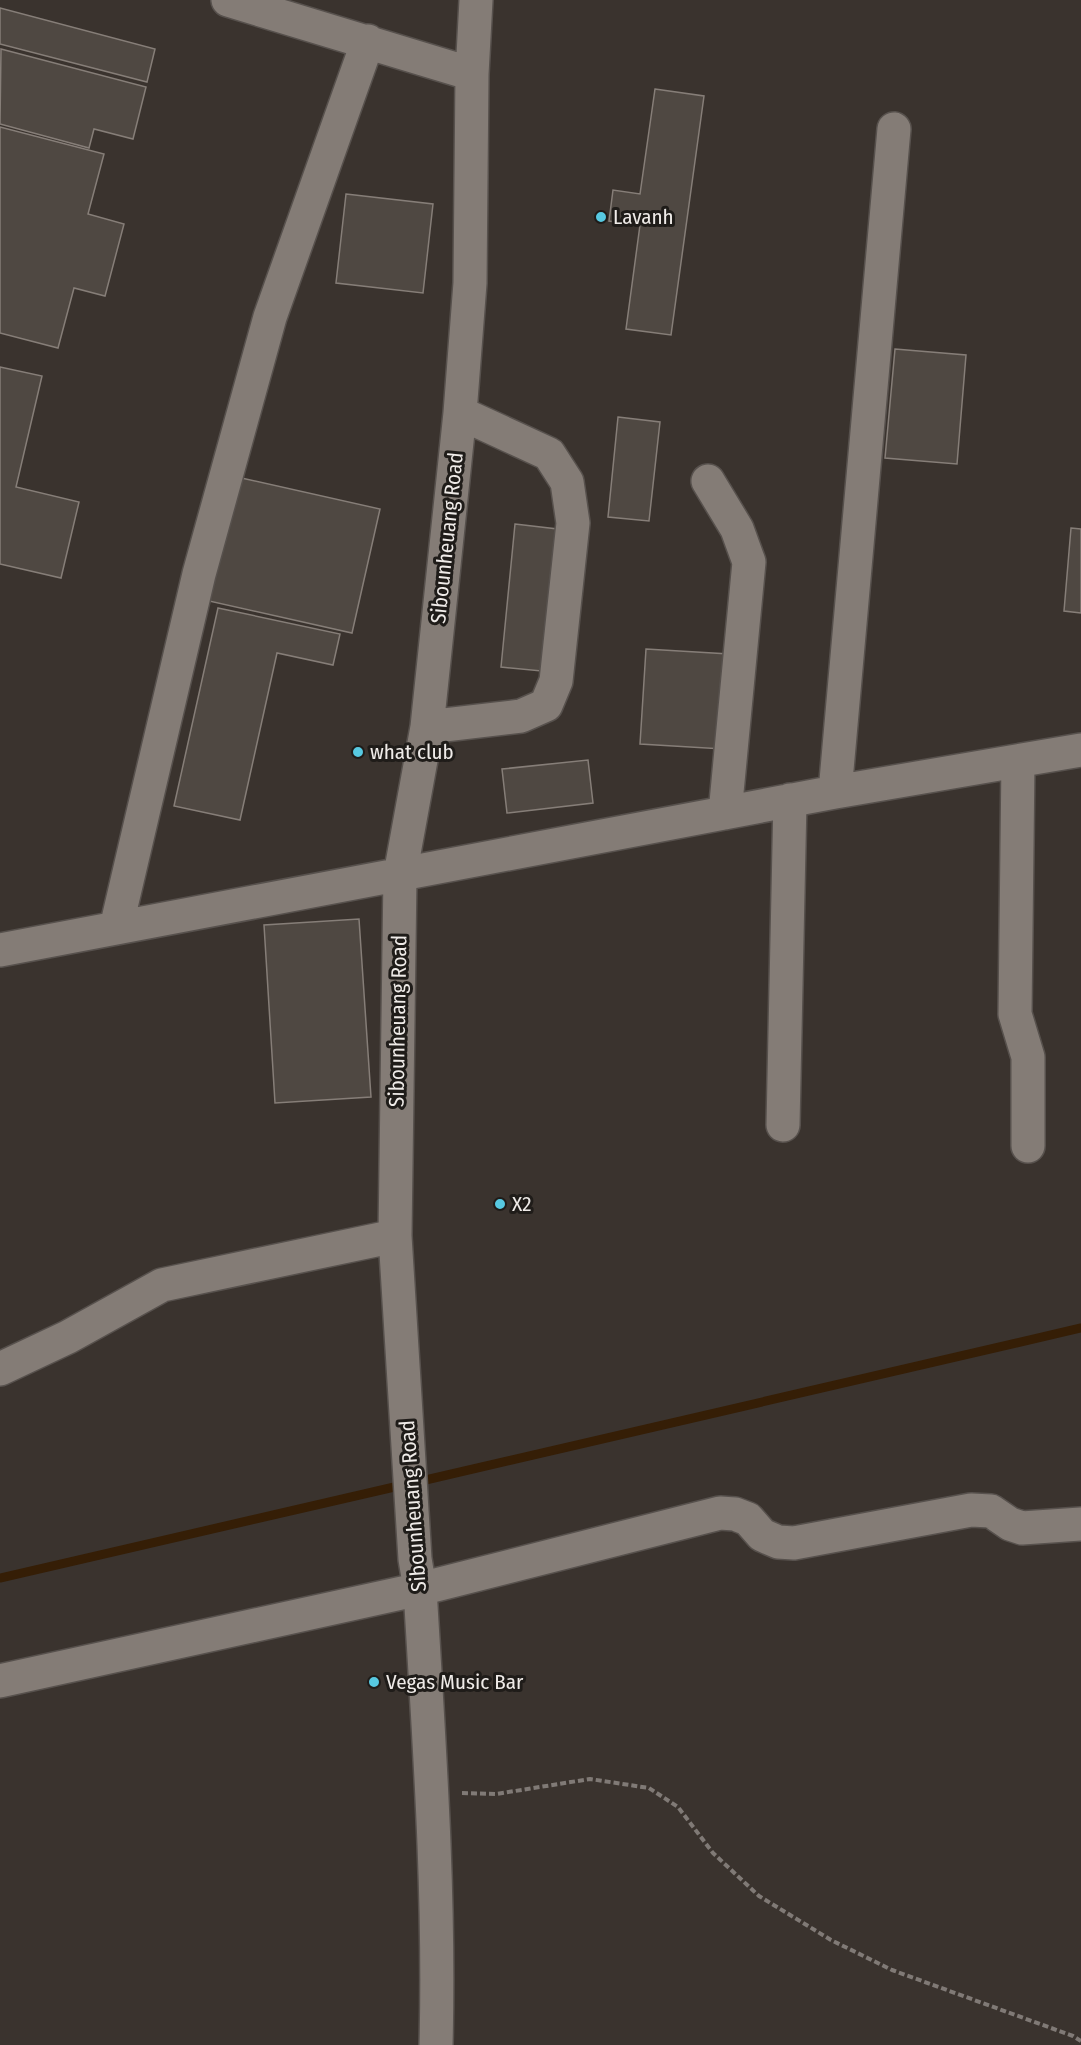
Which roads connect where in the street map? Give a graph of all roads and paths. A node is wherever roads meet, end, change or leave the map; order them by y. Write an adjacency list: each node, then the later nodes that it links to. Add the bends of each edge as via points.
1 (228, 0): 3 (street)
2 (476, 0): 4 (street, Sibounheuang Road)
3 (368, 41): 4 (street); 15 (street, via 270,317 199,574)
4 (472, 74): 6 (street, Sibounheuang Road, via 470,282)
5 (894, 129): 11 (street)
6 (460, 413): 8 (street, Sibounheuang Road); 8 (street, via 549,454 567,482 573,523 556,681 546,705 521,716)
7 (708, 481): 13 (street, via 737,528 749,562)
8 (427, 727): 14 (street, Sibounheuang Road)
9 (1081, 750): 10 (street)
10 (1018, 761): 11 (street); 18 (street, via 1015,1014 1028,1057)
11 (835, 792): 12 (street)
12 (790, 800): 13 (street); 17 (street)
13 (725, 813): 14 (street)
14 (400, 874): 15 (street); 19 (street, Sibounheuang Road)
15 (116, 928): 16 (street)
16 (0, 950)
17 (783, 1125)
18 (1028, 1146)
19 (395, 1236): 20 (street, via 162,1285); 22 (street, Sibounheuang Road)
20 (0, 1369)
21 (1081, 1524): 22 (street, via 1022,1528 991,1511 970,1510 794,1543 778,1542 762,1535 748,1519 720,1513)
22 (417, 1574): 23 (street); 24 (street, Sibounheuang Road)
23 (0, 1681)
24 (431, 1791): 25 (path, via 496,1794 590,1779 649,1788 678,1807 713,1853 759,1896 831,1940 892,1970); 26 (street, Sibounheuang Road, via 438,1934)
25 (1081, 2041)
26 (436, 2045)

